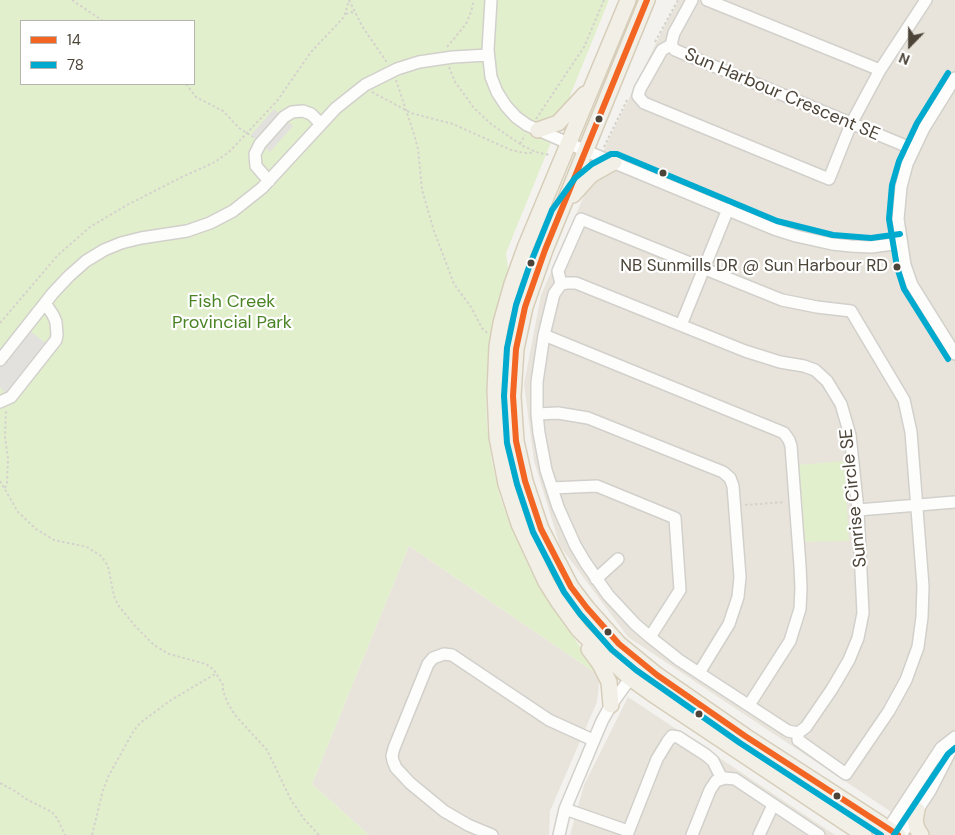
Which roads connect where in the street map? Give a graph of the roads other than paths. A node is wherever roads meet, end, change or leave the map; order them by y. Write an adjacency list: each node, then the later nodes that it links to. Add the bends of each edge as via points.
1 (491, 0): 8 (street)
2 (628, 0): 11 (main road)
3 (647, 0): 17 (main road)
4 (692, 0): 7 (street, Sun Harbour Crescent SE)
5 (707, 0): 9 (street)
6 (926, 0): 9 (street)
7 (671, 45): 13 (street, Sun Harbour Crescent SE, via 680,53); 13 (street, via 662,50 640,89 638,96 644,103 829,179)
8 (488, 55): 12 (street, via 419,62 385,74 345,100); 14 (street, via 491,77 499,95 511,112)
9 (880, 70): 13 (street)
10 (955, 78): 16 (street)
11 (594, 81): 14 (main road, via 561,121); 15 (main road)
12 (321, 124): 19 (street); 19 (street, via 307,112 292,112 285,116 256,150 254,160)
13 (851, 124): 16 (street, Sun Harbour Crescent SE)
14 (534, 128): 15 (street)
15 (569, 144): 17 (street); 38 (main road, via 509,293 497,346 495,391 501,460 519,524 546,582)
16 (913, 149): 22 (street, via 901,187 898,219)
17 (586, 151): 18 (street); 21 (main road)
18 (614, 162): 20 (street); 21 (main road, via 581,184)
19 (269, 181): 25 (street, via 239,208 210,223 186,232 127,242 98,254 74,271)
20 (728, 209): 22 (street, via 796,236 832,244 871,247); 23 (street)
21 (560, 213): 40 (main road, via 530,291 516,349 513,396 516,441 541,529 571,587 605,630)
22 (901, 243): 28 (street, via 912,285)
23 (703, 269): 24 (street, via 581,219 558,271); 26 (street); 34 (street, via 782,300 851,311 904,400 911,432)
24 (561, 284): 26 (street, Sunrise Circle SE, via 576,283); 27 (street, via 554,294)
25 (45, 303): 29 (street); 30 (street, via 56,322 56,340 11,396)
26 (681, 325): 35 (street, Sunrise Circle SE, via 745,351 815,370 827,381 841,404 848,429)
27 (544, 334): 31 (street, via 537,382); 44 (street, via 784,433 789,440 800,609 790,641)
28 (955, 354)
29 (0, 360)
30 (2, 401)
31 (537, 414): 32 (street, via 542,452); 41 (street, via 558,413 588,418 723,472 732,482 740,577 738,596 729,624)
32 (552, 488): 37 (street, via 566,526); 39 (street, via 597,486 675,518 680,590)
33 (955, 502): 34 (street)
34 (916, 505): 35 (street); 45 (street, via 922,617 918,647 906,680 846,774 798,740)
35 (858, 510): 45 (street, Sunrise Circle SE, via 863,600 858,638 832,690 806,728)
36 (618, 559): 37 (street)
37 (596, 579): 39 (street, via 621,610)
38 (579, 630): 42 (main road); 43 (main road, via 609,682)
39 (650, 637): 41 (street)
40 (641, 663): 42 (street); 53 (main road)
41 (699, 672): 44 (street)
42 (630, 678): 43 (street); 59 (main road)
43 (611, 705): 47 (street)
44 (749, 705): 45 (street, via 788,731)
45 (798, 733)
46 (955, 738): 51 (street, via 946,761); 53 (street, via 941,748)
47 (594, 740): 50 (street); 54 (street, via 549,720 452,655 433,658 392,753 393,761 410,783 439,807)
48 (722, 778): 49 (street, via 735,779); 52 (street, via 713,761 672,736 657,759); 56 (street, via 710,790)
49 (773, 805): 57 (street); 58 (street)
50 (566, 809): 52 (street); 55 (street)
51 (917, 810): 53 (street); 60 (main road, via 915,820)
52 (627, 833)
53 (893, 833)
54 (492, 835)
55 (559, 835)
56 (692, 835)
57 (759, 835)
58 (819, 835)
59 (864, 835)
60 (920, 835)

